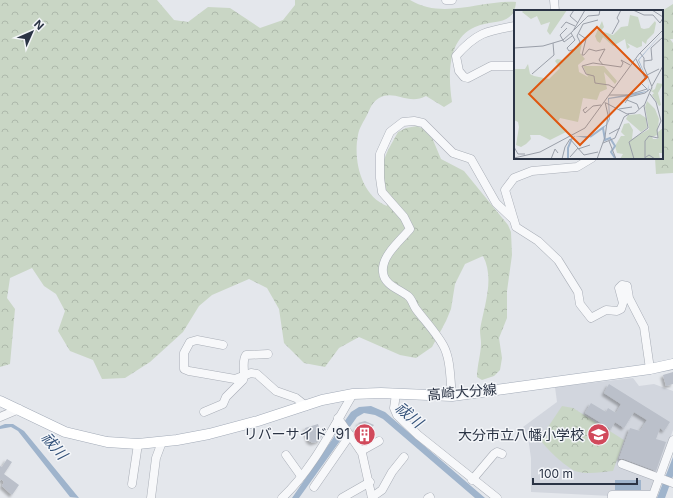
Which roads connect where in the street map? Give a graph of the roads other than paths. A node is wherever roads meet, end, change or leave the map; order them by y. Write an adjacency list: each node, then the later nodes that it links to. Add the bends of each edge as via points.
1 (446, 0): 2 (street)
2 (452, 0)
3 (554, 0): 4 (street)
4 (556, 10)
5 (514, 26): 6 (street, via 478,35 456,56 456,62 464,77 468,78 491,66)
6 (514, 66)
7 (590, 159): 8 (street, via 576,166 532,170 514,178 505,190)
8 (513, 219): 12 (street, via 516,227 538,241 558,260 578,292 580,304 591,318 606,310 621,309 623,303 619,288 622,285 627,286 629,298 644,327); 16 (street, via 496,203 471,159 453,152 423,123 403,122 390,132 380,154 382,192 404,217 410,229 388,255 383,264 383,273 396,290 411,299 444,347)
9 (224, 345): 13 (street, via 192,341 184,350 184,369 235,379)
10 (268, 354): 13 (street, via 246,355)
11 (673, 364): 12 (main road, 高崎大分線)
12 (650, 369): 16 (main road, 高崎大分線)
13 (244, 376): 18 (street, via 251,373 260,376 276,392 296,398); 20 (street, via 222,404)
14 (353, 394): 15 (main road, 高崎大分線); 18 (main road, 高崎大分線); 22 (street)
15 (396, 394): 16 (main road, 高崎大分線); 35 (street, via 394,408 397,415)
16 (452, 396)
17 (0, 401): 19 (main road, 高崎大分線)
18 (306, 406): 26 (main road, 高崎大分線, via 238,427)
19 (18, 409): 21 (street); 27 (main road, 高崎大分線, via 57,429 75,435 106,442)
20 (204, 412)
21 (2, 414)
22 (340, 420): 23 (street); 33 (street)
23 (349, 433): 28 (street); 39 (street)
24 (673, 440): 34 (street)
25 (379, 441): 28 (street)
26 (162, 442): 27 (main road, 高崎大分線); 40 (street, via 156,458)
27 (138, 444): 38 (street)
28 (361, 451): 36 (street)
29 (502, 454): 35 (street, via 494,454)
30 (286, 455): 33 (street)
31 (404, 457): 43 (street, via 382,490)
32 (622, 464): 34 (street)
33 (302, 476): 41 (street)
34 (661, 479): 37 (street); 45 (street, via 653,495 612,495)
35 (472, 480): 44 (street)
36 (370, 482): 42 (street); 43 (street)
37 (673, 483)
38 (132, 484)
39 (314, 487)
40 (151, 498)
41 (282, 498)
42 (342, 498)
43 (372, 498)
44 (497, 498)
45 (612, 498)

